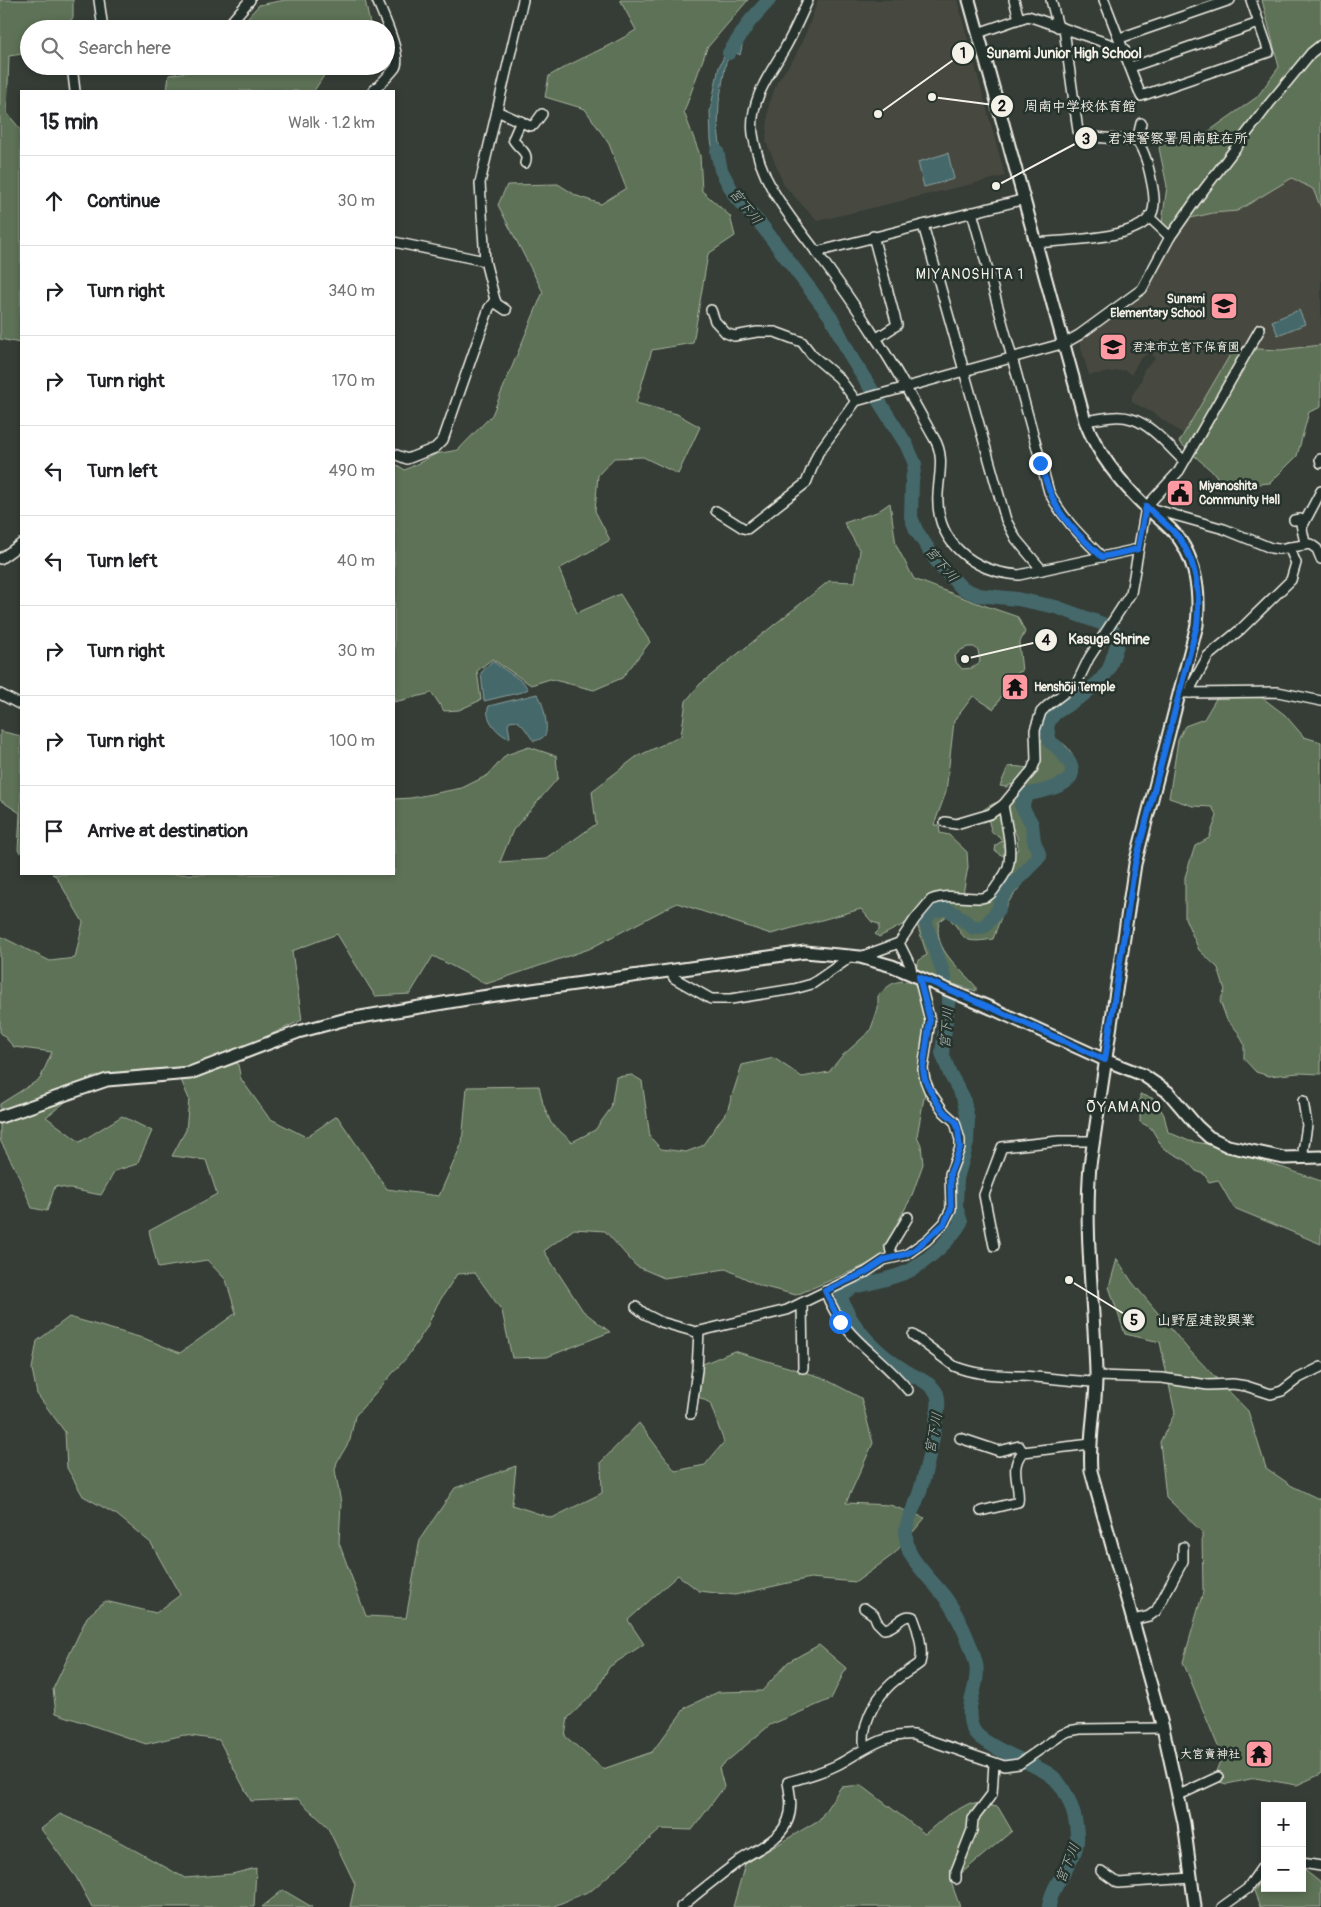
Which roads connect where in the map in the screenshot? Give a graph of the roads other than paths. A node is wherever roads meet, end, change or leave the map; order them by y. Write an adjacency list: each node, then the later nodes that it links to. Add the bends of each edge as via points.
1 (99, 0): 13 (street)
2 (250, 0): 14 (street)
3 (376, 0): 15 (street)
4 (523, 0): 29 (street)
5 (808, 0): 43 (street, via 760,91 754,110 753,133 764,177)
6 (969, 0): 18 (street)
7 (1014, 0): 12 (street)
8 (1051, 0): 17 (street)
9 (1104, 0): 19 (street)
10 (1230, 0): 19 (street)
11 (1251, 0): 16 (street)
12 (1019, 19): 17 (street, via 1028,16); 18 (street)
13 (102, 20)
14 (233, 20)
15 (384, 20)
16 (1259, 23): 23 (street); 23 (street, via 1269,52 1141,96)
17 (1061, 28): 22 (street); 33 (street, via 1080,134)
18 (978, 33): 35 (street)
19 (1120, 38): 22 (street)
20 (1321, 45): 40 (street, via 1269,104)
21 (395, 48): 24 (street)
22 (1124, 49): 23 (street)
23 (1131, 67)
24 (395, 68)
25 (73, 75): 27 (street)
26 (388, 75): 28 (street)
27 (75, 90)
28 (374, 90)
29 (497, 111): 31 (street); 44 (street, via 480,183)
30 (542, 114): 31 (street, via 534,125)
31 (521, 122): 34 (street, via 513,139 526,154)
32 (1141, 123): 33 (street)
33 (1137, 141): 37 (street, via 1147,161 1154,197)
34 (525, 163)
35 (1024, 199): 36 (street); 42 (street)
36 (972, 212): 38 (street); 51 (street)
37 (1149, 217): 40 (street); 42 (street, via 1144,223 1114,235)
38 (923, 225): 39 (street); 52 (street)
39 (873, 236): 43 (street); 49 (street, via 897,326)
40 (1170, 237): 50 (street, via 1142,289)
41 (395, 242): 44 (street)
42 (1036, 243): 50 (street)
43 (816, 252): 49 (street)
44 (485, 261): 45 (street)
45 (495, 300): 46 (street); 56 (street, via 489,308 444,440 440,445 407,459)
46 (506, 310)
47 (711, 310): 54 (street, via 715,321 726,333 734,336 775,332 802,342 839,378 851,396)
48 (1260, 329): 57 (street)
49 (876, 338): 53 (street)
50 (1065, 343): 51 (street); 55 (street)
51 (1012, 358): 52 (street); 67 (street, via 1049,492 1067,521)
52 (963, 372): 53 (street); 70 (street, via 1006,520 1016,539)
53 (904, 387): 54 (street); 70 (street, via 936,442 942,467 938,508 950,538 969,559 992,571 1019,575)
54 (859, 400): 60 (street, via 818,453 806,483 758,522 748,529 743,528)
55 (1086, 421): 57 (street, via 1132,419 1147,427); 59 (street, via 1109,467)
56 (395, 454)
57 (1184, 461): 59 (street)
58 (1321, 491): 62 (street)
59 (1146, 506): 65 (street, via 1224,529 1271,548); 66 (street); 71 (street, via 1179,538 1194,570 1199,595 1197,625)
60 (716, 511)
61 (1294, 520): 62 (street, via 1300,519)
62 (1302, 528): 63 (street)
63 (1305, 543): 65 (street); 69 (street, via 1317,549)
64 (20, 545): 68 (street)
65 (1290, 547): 71 (street, via 1296,563 1293,578 1208,656)
66 (1138, 549): 67 (street); 75 (street, via 1130,593 1098,643 1078,683 1042,712 1035,730 1036,763)
67 (1102, 557): 70 (street)
68 (0, 559)
69 (1321, 559)
70 (1042, 570)
71 (1185, 693): 73 (street, via 1278,692); 81 (street, via 1135,864)
72 (0, 694): 74 (street)
73 (1321, 701)
74 (20, 704)
75 (1003, 805): 76 (street, via 985,816 956,824); 77 (street, via 1009,858 1005,874 991,894 980,898 953,896 931,900)
76 (945, 822)
77 (899, 943): 78 (street); 80 (street)
78 (855, 956): 79 (street, via 805,952); 79 (street, via 812,984 711,1000 674,978); 80 (street)
79 (670, 970): 83 (street, via 343,1020 298,1032 190,1074 107,1080)
80 (915, 976): 81 (street); 89 (street, via 930,1020 923,1069 925,1080 944,1112 956,1122 960,1148 951,1169 951,1209 944,1224 914,1250)
81 (1105, 1060): 84 (street); 86 (street, via 1153,1080 1217,1142 1284,1158)
82 (1303, 1101): 86 (street, via 1307,1125)
83 (0, 1117)
84 (1093, 1141): 88 (street, via 1002,1146 984,1194); 97 (street, via 1087,1198)
85 (1321, 1157): 86 (street)
86 (1302, 1158)
87 (908, 1218): 89 (street, via 890,1247)
88 (994, 1246)
89 (892, 1257): 90 (street)
90 (825, 1291): 91 (street); 98 (street, via 840,1322)
91 (802, 1303): 93 (street, via 787,1310); 96 (street)
92 (636, 1307): 93 (street, via 661,1322)
93 (699, 1331): 99 (street)
94 (913, 1335): 97 (street, via 959,1369 1006,1376)
95 (1321, 1367): 97 (street, via 1282,1391 1271,1394 1233,1384 1208,1385 1162,1378)
96 (802, 1368)
97 (1096, 1379): 101 (street)
98 (908, 1390)
99 (691, 1414)
100 (960, 1438): 102 (street, via 999,1451 1019,1446)
101 (1091, 1444): 102 (street); 106 (street, via 1091,1472)
102 (1023, 1452): 103 (street, via 1018,1459 1015,1476 1018,1502)
103 (981, 1512)
104 (1183, 1547): 106 (street, via 1183,1561 1156,1611)
105 (864, 1608): 108 (street, via 884,1629 892,1628 907,1616 913,1617 921,1656 920,1663 888,1687 875,1704 864,1737)
106 (1133, 1620): 107 (street)
107 (1163, 1728): 109 (street, via 1080,1728 1019,1764 1004,1766); 111 (street)
108 (865, 1748): 109 (street, via 892,1736 914,1735); 118 (street, via 829,1769 788,1782 792,1808 780,1833)
109 (994, 1762): 117 (street, via 992,1794 973,1819)
110 (1218, 1777): 111 (street)
111 (1179, 1795): 116 (street)
112 (1306, 1864): 113 (street)
113 (1321, 1866)
114 (1261, 1868): 120 (street, via 1246,1889)
115 (1101, 1870): 116 (street, via 1118,1883)
116 (1191, 1878): 119 (street)
117 (956, 1879)
118 (681, 1907)
119 (1195, 1907)
120 (1222, 1907)

